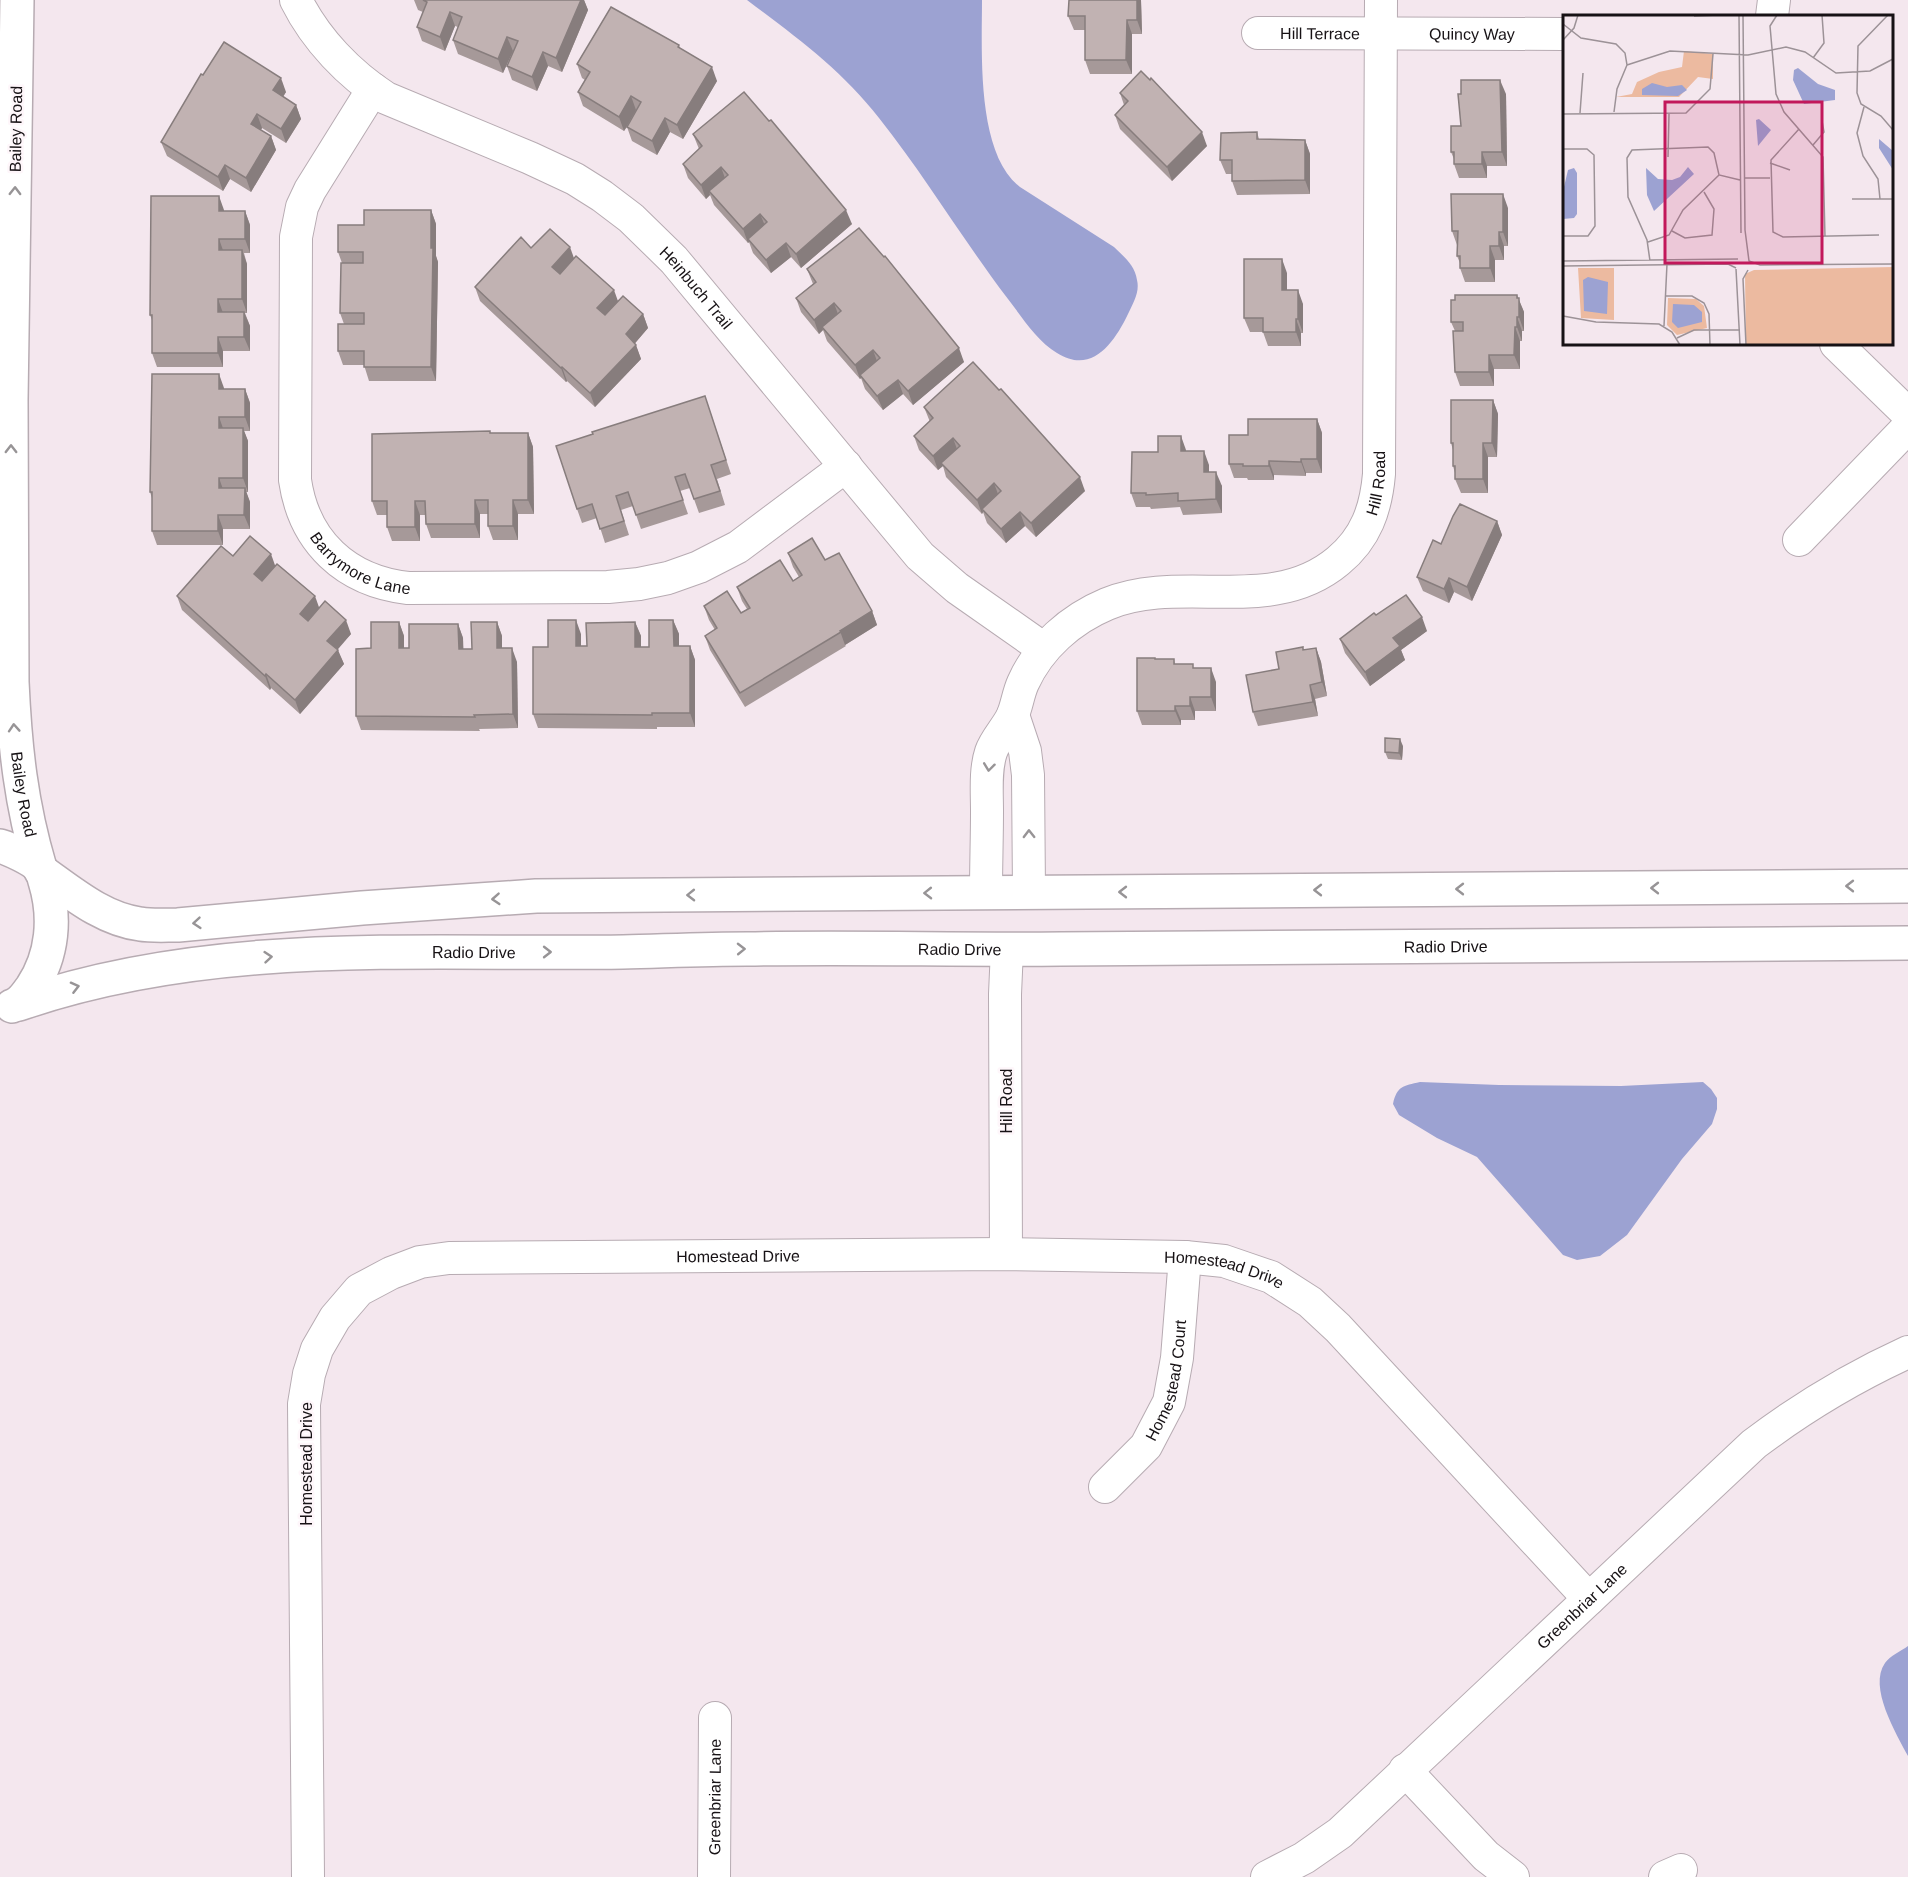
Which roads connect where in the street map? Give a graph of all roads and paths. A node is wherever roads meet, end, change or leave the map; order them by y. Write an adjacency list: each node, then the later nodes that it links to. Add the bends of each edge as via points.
1 (17, 0): 11 (main road, Bailey Road, one-way to 1)
2 (296, 0): 9 (street, Heinbuch Trail, via 320,38)
3 (1381, 0): 7 (street, Hill Road)
4 (1774, 0): 5 (street)
5 (1772, 15)
6 (1258, 33): 7 (street, Hill Terrace)
7 (1381, 33): 8 (street, Quincy Way); 17 (street, Hill Road, via 1379,474 1376,501 1364,532 1341,559 1302,584 1265,591 1164,591 1129,596 1098,608 1064,630)
8 (1563, 34)
9 (373, 89): 15 (street, Heinbuch Trail, via 561,172 631,218 674,260); 15 (street, Barrymore Lane, via 310,190 296,237 295,480 309,525 333,556 351,571 389,586 408,588 593,588 639,584 683,573 738,547)
10 (0, 227): 11 (street)
11 (13, 297): 20 (main road, Bailey Road, one-way to 11, via 22,798 14,727 10,592)
12 (1837, 345): 13 (street)
13 (1908, 414)
14 (1908, 427): 16 (street)
15 (846, 466): 17 (street, Heinbuch Trail, via 931,567)
16 (1799, 540)
17 (1044, 649): 18 (street, Hill Road, via 1022,685)
18 (1013, 715): 22 (street, Hill Road, one-way to 22, via 991,752); 23 (street, one-way to 18, via 1029,775)
19 (0, 846): 20 (main road)
20 (41, 869): 22 (main road, one-way to 20, via 536,896 155,925 118,919 100,911); 26 (main road, Bailey Road, via 49,895 50,940 38,978)
21 (1908, 886): 23 (main road, one-way to 23)
22 (986, 892): 23 (main road)
23 (1029, 892)
24 (1908, 943): 25 (main road, Radio Drive)
25 (1007, 949): 26 (main road, Radio Drive, one-way to 25, via 128,974 254,958 323,954); 28 (street, Hill Road)
26 (13, 1006): 27 (main road)
27 (0, 1032)
28 (1006, 1254): 29 (street, Homestead Drive); 35 (street, Homestead Drive, via 449,1258 420,1262 359,1290 335,1318 317,1349 304,1404)
29 (1185, 1257): 31 (street, Homestead Court, via 1177,1358 1169,1402 1146,1446); 32 (street, Homestead Drive, via 1224,1261 1271,1277 1310,1302)
30 (1908, 1352): 32 (street, Greenbriar Lane, via 1837,1387 1754,1444)
31 (1105, 1487)
32 (1589, 1599): 34 (street, Greenbriar Lane)
33 (715, 1718): 36 (street, Greenbriar Lane)
34 (1405, 1770): 37 (street, Greenbriar Lane, via 1340,1833); 38 (street, via 1486,1856)
35 (308, 1877)
36 (714, 1877)
37 (1267, 1877)
38 (1513, 1877)

